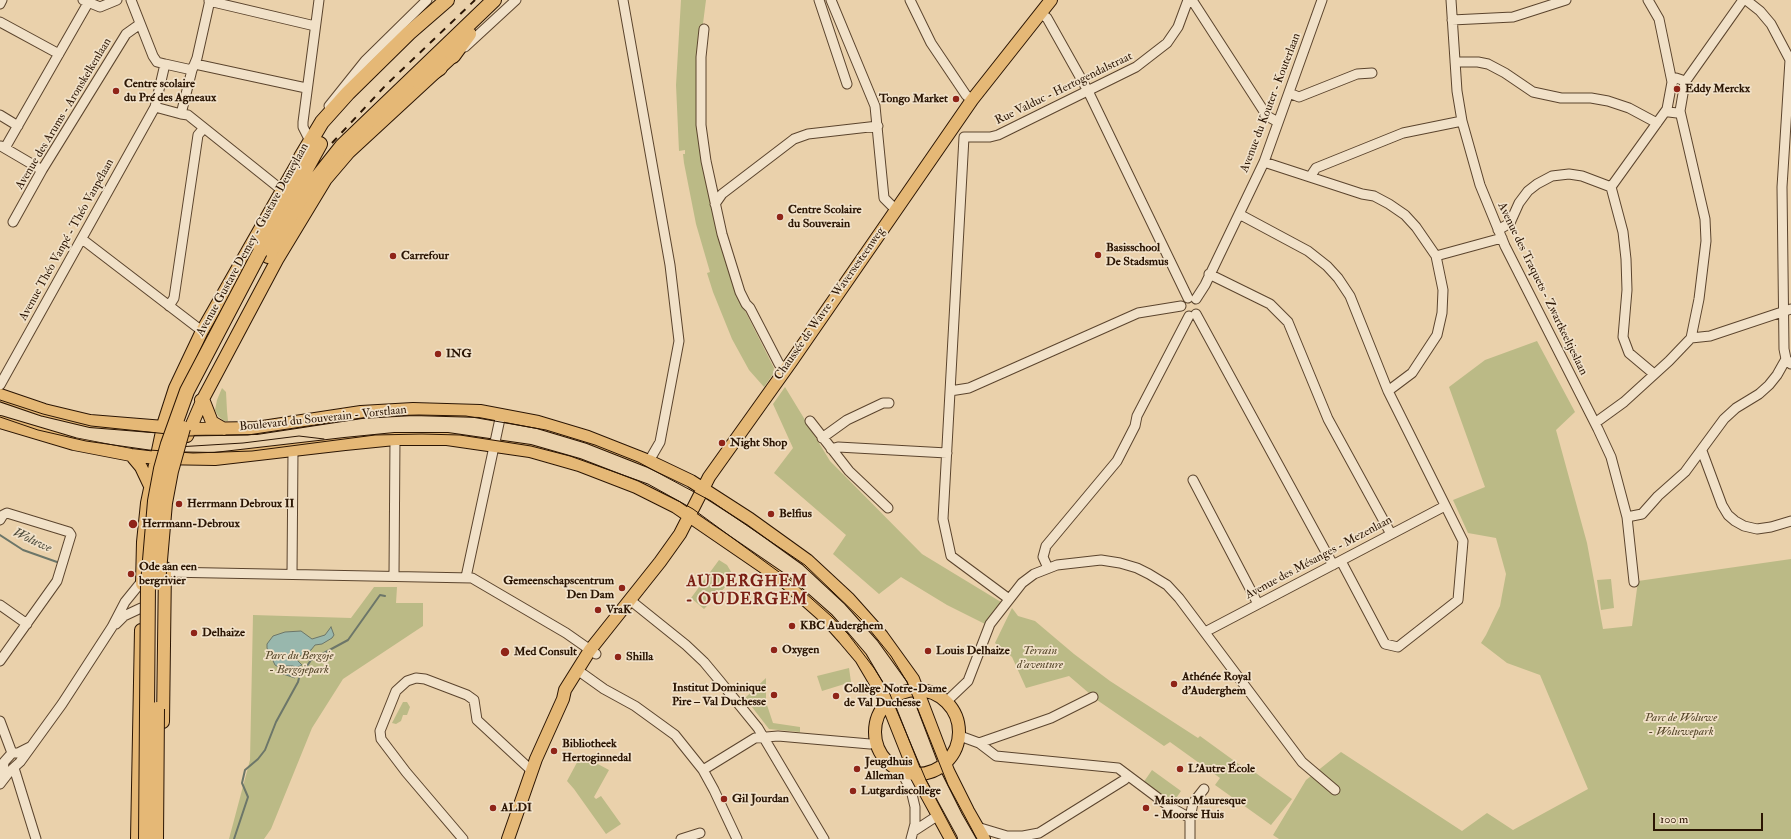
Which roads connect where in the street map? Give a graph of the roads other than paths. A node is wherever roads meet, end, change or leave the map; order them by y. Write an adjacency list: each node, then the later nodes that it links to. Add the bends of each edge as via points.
1 (2, 0): 26 (street)
2 (117, 0): 25 (street, via 100,7)
3 (131, 0): 30 (street)
4 (209, 0): 31 (street); 40 (street)
5 (320, 0): 31 (street, Avenue Gustave Demey - Gustave Demeylaan)
6 (427, 0): 65 (street, via 365,60 338,92)
7 (438, 0): 33 (highway)
8 (447, 0): 33 (highway)
9 (494, 0): 50 (highway)
10 (505, 0): 36 (highway, via 470,33)
11 (516, 0): 36 (street)
12 (623, 0): 116 (street, via 670,265 679,341 660,442)
13 (819, 0): 46 (street)
14 (831, 0): 61 (street, via 875,106)
15 (910, 0): 51 (street, via 931,43 964,93)
16 (1051, 0): 27 (main road, Chaussée de Wavre - Waversesteenweg)
17 (1188, 0): 48 (street, Rue Valduc - Hertogendalstraat, via 1178,27 1167,43 1136,68)
18 (1192, 0): 58 (street, via 1267,116)
19 (1322, 0): 49 (street, Avenue du Kouter - Kouterlaan)
20 (1450, 0): 28 (street, Avenue des Traquets - Zwartkeeltjeslaan)
21 (1566, 0): 28 (street, via 1513,17)
22 (1648, 0): 44 (street, via 1658,19)
23 (1743, 0): 45 (street)
24 (1746, 0): 34 (street, via 1760,11)
25 (85, 1): 35 (street)
26 (0, 4)
27 (1040, 13): 48 (street, via 1046,18); 51 (main road, Chaussée de Wavre - Waversesteenweg)
28 (1452, 20): 38 (street, Avenue des Traquets - Zwartkeeltjeslaan)
29 (0, 22): 35 (street)
30 (140, 24): 39 (street, via 153,56 157,62); 69 (street, Avenue des Arums - Aronskelkenlaan, via 126,34)
31 (315, 26): 47 (street, Avenue Gustave Demey - Gustave Demeylaan)
32 (704, 29): 73 (street, via 701,57 701,125)
33 (409, 33): 42 (highway)
34 (1787, 46): 37 (street)
35 (59, 54): 60 (street)
36 (453, 56): 41 (main road)
37 (1791, 60): 85 (street, via 1783,152)
38 (1455, 62): 57 (street, Avenue des Traquets - Zwartkeeltjeslaan); 59 (street, via 1488,64 1533,92 1561,98 1608,101 1630,108)
39 (165, 64): 40 (street); 52 (street, Avenue Théo Vanpé - Théo Vanpélaan)
40 (193, 67): 47 (street); 55 (street)
41 (440, 68): 50 (highway); 97 (main road, via 348,152 326,178 300,220)
42 (371, 69): 67 (highway, via 322,122); 79 (highway, via 336,117)
43 (1372, 73): 49 (street, via 1357,74 1299,97)
44 (1672, 82): 45 (street, via 1676,78); 53 (street)
45 (1685, 82): 54 (street)
46 (847, 84)
47 (306, 88): 65 (street, Avenue Gustave Demey - Gustave Demeylaan, via 303,127)
48 (1088, 91): 64 (street, Rue Valduc - Hertogendalstraat, via 998,135); 82 (street)
49 (1289, 93): 58 (street, Avenue du Kouter - Kouterlaan)
50 (394, 96): 79 (highway, via 358,130 317,176)
51 (972, 100): 63 (main road, Chaussée de Wavre - Waversesteenweg)
52 (155, 107): 55 (street); 78 (street, Avenue Théo Vanpé - Théo Vanpélaan)
53 (1667, 109): 54 (street, via 1669,112); 59 (street)
54 (1680, 111): 88 (street, via 1705,219 1706,241)
55 (181, 114): 62 (street, via 188,115)
56 (0, 115): 60 (street)
57 (1462, 121): 70 (street, via 1403,133 1316,168); 77 (street, Avenue des Traquets - Zwartkeeltjeslaan, via 1480,185)
58 (1278, 122): 68 (street, Avenue du Kouter - Kouterlaan)
59 (1657, 123): 71 (street)
60 (18, 126): 66 (street)
61 (878, 126): 73 (street, via 808,134 794,139 722,194); 74 (street, via 884,198)
62 (204, 128): 72 (street); 83 (street, via 198,135 174,298)
63 (952, 129): 64 (street); 74 (main road, Chaussée de Wavre - Waversesteenweg)
64 (964, 137): 95 (street)
65 (309, 139): 67 (street, Avenue Gustave Demey - Gustave Demeylaan)
66 (3, 147): 69 (street)
67 (301, 157): 72 (main road, Avenue Gustave Demey - Gustave Demeylaan)
68 (1264, 162): 70 (street); 75 (street, Avenue du Kouter - Kouterlaan)
69 (42, 170): 76 (street, Avenue des Arums - Aronskelkenlaan)
70 (1310, 177): 80 (street, via 1374,196 1390,204 1416,226)
71 (1611, 187): 77 (street, via 1569,174 1552,176 1528,192 1519,203 1510,223); 91 (street, via 1623,232 1626,259 1627,290 1623,337 1629,353)
72 (282, 191): 87 (main road, Avenue Gustave Demey - Gustave Demeylaan)
73 (716, 204): 90 (street, via 724,245 740,292 779,364)
74 (896, 210): 90 (main road, Chaussée de Wavre - Waversesteenweg)
75 (1238, 214): 81 (street, Avenue du Kouter - Kouterlaan); 94 (street, via 1308,251 1338,278 1350,296)
76 (13, 222)
77 (1500, 234): 80 (street); 102 (street, Avenue des Traquets - Zwartkeeltjeslaan)
78 (82, 239): 83 (street); 92 (street, Avenue Théo Vanpé - Théo Vanpélaan)
79 (264, 254): 176 (highway, bridge, via 187,391 168,444 158,482 148,584); 177 (highway, bridge, via 202,381 187,417 171,471 162,530 158,584)
80 (1436, 256): 94 (street, via 1443,290 1442,313 1437,335 1412,373)
81 (1209, 274): 82 (street, Avenue du Kouter - Kouterlaan); 126 (street, via 1270,304 1288,322 1328,419)
82 (1192, 299): 84 (street, via 1183,301); 86 (street, via 1200,307)
83 (169, 306): 87 (street)
84 (1181, 306): 86 (street, via 1183,312); 95 (street, via 1138,313 968,388)
85 (1787, 310): 88 (street, via 1710,336); 89 (street, via 1784,349)
86 (1192, 315): 127 (street); 128 (street, via 1116,460 1046,546 1044,557)
87 (202, 331): 93 (main road, Avenue Gustave Demey - Gustave Demeylaan)
88 (1691, 338): 91 (street)
89 (1788, 362): 111 (street, via 1759,394 1724,419)
90 (785, 368): 119 (main road, Chaussée de Wavre - Waversesteenweg, via 710,474)
91 (1654, 374): 102 (street, via 1624,402)
92 (0, 385)
93 (175, 388): 97 (main road, via 182,402); 103 (main road, Avenue Gustave Demey - Gustave Demeylaan)
94 (1388, 391): 120 (street)
95 (950, 392): 112 (street)
96 (0, 395): 103 (main road, Boulevard du Souverain - Vorstlaan, via 44,410 90,420)
97 (203, 400): 104 (main road); 105 (main road, via 208,417)
98 (889, 403): 106 (street, via 883,403 847,420)
99 (501, 414): 105 (main road, Boulevard du Souverain - Vorstlaan, via 413,409 361,412 256,428); 108 (street); 116 (main road, Boulevard du Souverain - Vorstlaan, via 588,437)
100 (810, 421): 106 (street)
101 (0, 422): 113 (main road, via 74,444)
102 (1595, 423): 123 (street, Avenue des Traquets - Zwartkeeltjeslaan, via 1611,457)
103 (162, 428): 104 (main road, Boulevard du Souverain - Vorstlaan); 114 (main road, Avenue Gustave Demey - Gustave Demeylaan)
104 (189, 429): 105 (main road, Boulevard du Souverain - Vorstlaan); 115 (main road)
105 (224, 429)
106 (822, 438): 109 (street)
107 (395, 439): 108 (main road, via 447,439); 110 (main road); 131 (street)
108 (495, 445): 122 (main road, via 563,459 608,475 659,497); 132 (street)
109 (831, 448): 112 (street); 121 (street, via 849,471)
110 (294, 451): 115 (main road, via 206,459); 130 (street)
111 (1702, 451): 123 (street, via 1685,472 1642,514); 125 (street, via 1722,505 1735,521 1757,529)
112 (947, 453): 136 (street, via 944,519 951,556)
113 (131, 455): 114 (main road); 118 (main road)
114 (156, 458): 115 (main road); 118 (main road, Avenue Gustave Demey - Gustave Demeylaan)
115 (180, 458): 129 (main road, via 170,508)
116 (649, 461): 119 (main road, Boulevard du Souverain - Vorstlaan)
117 (1193, 480): 138 (street)
118 (150, 486): 133 (main road, Avenue Gustave Demey - Gustave Demeylaan, via 143,542)
119 (703, 488): 122 (main road, Chaussée de Wavre - Waversesteenweg); 147 (main road, Boulevard du Souverain - Vorstlaan, via 807,560 849,599 895,653)
120 (1445, 506): 126 (street, Avenue des Mésanges - Mezenlaan); 127 (street, via 1464,541 1458,600 1398,647 1385,644)
121 (888, 508)
122 (689, 516): 137 (main road, Chaussée de Wavre - Waversesteenweg, via 680,534); 150 (main road, via 784,582 827,619 861,658)
123 (1627, 517): 134 (street, Avenue des Traquets - Zwartkeeltjeslaan)
124 (0, 520): 141 (street, via 7,513 69,532 71,535 57,581)
125 (1791, 521)
126 (1391, 534): 127 (street, Avenue des Mésanges - Mezenlaan)
127 (1337, 563): 138 (street, Avenue des Mésanges - Mezenlaan)
128 (1048, 568): 136 (street, via 1022,583); 143 (street, via 1072,562 1101,560 1137,568 1167,585)
129 (165, 572): 130 (street); 135 (main road)
130 (292, 574): 131 (street)
131 (394, 576): 132 (street)
132 (466, 577): 144 (street, via 472,578 566,633)
133 (142, 581): 140 (main road, Avenue Gustave Demey - Gustave Demeylaan); 142 (street, via 125,602)
134 (1634, 582)
135 (164, 595): 140 (main road); 178 (main road)
136 (1009, 599): 151 (street, via 990,624 968,681)
137 (630, 600): 144 (main road, Chaussée de Wavre - Waversesteenweg); 154 (street, via 704,662)
138 (1258, 604): 143 (street, Avenue des Mésanges - Mezenlaan)
139 (0, 605): 141 (street)
140 (141, 608): 142 (street, via 124,616); 175 (main road, Avenue Gustave Demey - Gustave Demeylaan)
141 (27, 624): 145 (street)
142 (112, 628): 157 (street, via 31,746)
143 (1205, 632): 167 (street, via 1302,762)
144 (593, 652): 146 (main road, Chaussée de Wavre - Waversesteenweg); 149 (main road, Chaussée de Wavre - Waversesteenweg, via 565,690)
145 (0, 661)
146 (583, 674): 149 (main road, Chaussée de Wavre - Waversesteenweg); 160 (street, via 635,706 675,735)
147 (917, 689): 150 (main road, via 902,692); 151 (main road, via 938,695); 158 (main road, Boulevard du Souverain - Vorstlaan)
148 (1093, 697): 156 (street, via 1051,718)
149 (564, 698): 161 (main road, Chaussée de Wavre - Waversesteenweg)
150 (887, 702): 155 (main road, via 876,720); 163 (main road)
151 (947, 702): 153 (main road, via 957,717)
152 (0, 721): 157 (street)
153 (960, 736): 156 (street); 158 (main road, via 952,756)
154 (763, 737): 155 (street, via 870,744); 160 (street, via 755,738); 183 (street)
155 (876, 742): 162 (main road, via 885,759)
156 (979, 743): 164 (street, via 996,756 1118,768)
157 (17, 756): 159 (street)
158 (945, 764): 163 (main road, via 929,773); 170 (main road, Boulevard du Souverain - Vorstlaan)
159 (6, 766): 165 (street); 174 (street)
160 (703, 770): 182 (street)
161 (532, 771): 179 (street, via 477,720 474,700 425,679 407,680 396,691 380,731 380,739); 180 (main road, Chaussée de Wavre - Waversesteenweg)
162 (901, 771): 163 (main road); 172 (street, via 914,798)
163 (916, 774): 168 (main road)
164 (1128, 776): 169 (street, via 1170,807); 173 (street)
165 (1, 784)
166 (1204, 789): 169 (street, via 1193,803)
167 (1335, 790)
168 (937, 816): 172 (street); 184 (main road)
169 (1190, 818): 186 (street)
170 (977, 827): 173 (street, via 1008,836); 185 (main road, Boulevard du Souverain - Vorstlaan)
171 (700, 833): 181 (street)
172 (912, 835)
173 (1036, 836)
174 (36, 839)
175 (137, 839)
176 (146, 839)
177 (156, 839)
178 (162, 839)
179 (463, 839)
180 (508, 839)
181 (681, 839)
182 (737, 839)
183 (824, 839)
184 (950, 839)
185 (984, 839)
186 (1190, 839)

